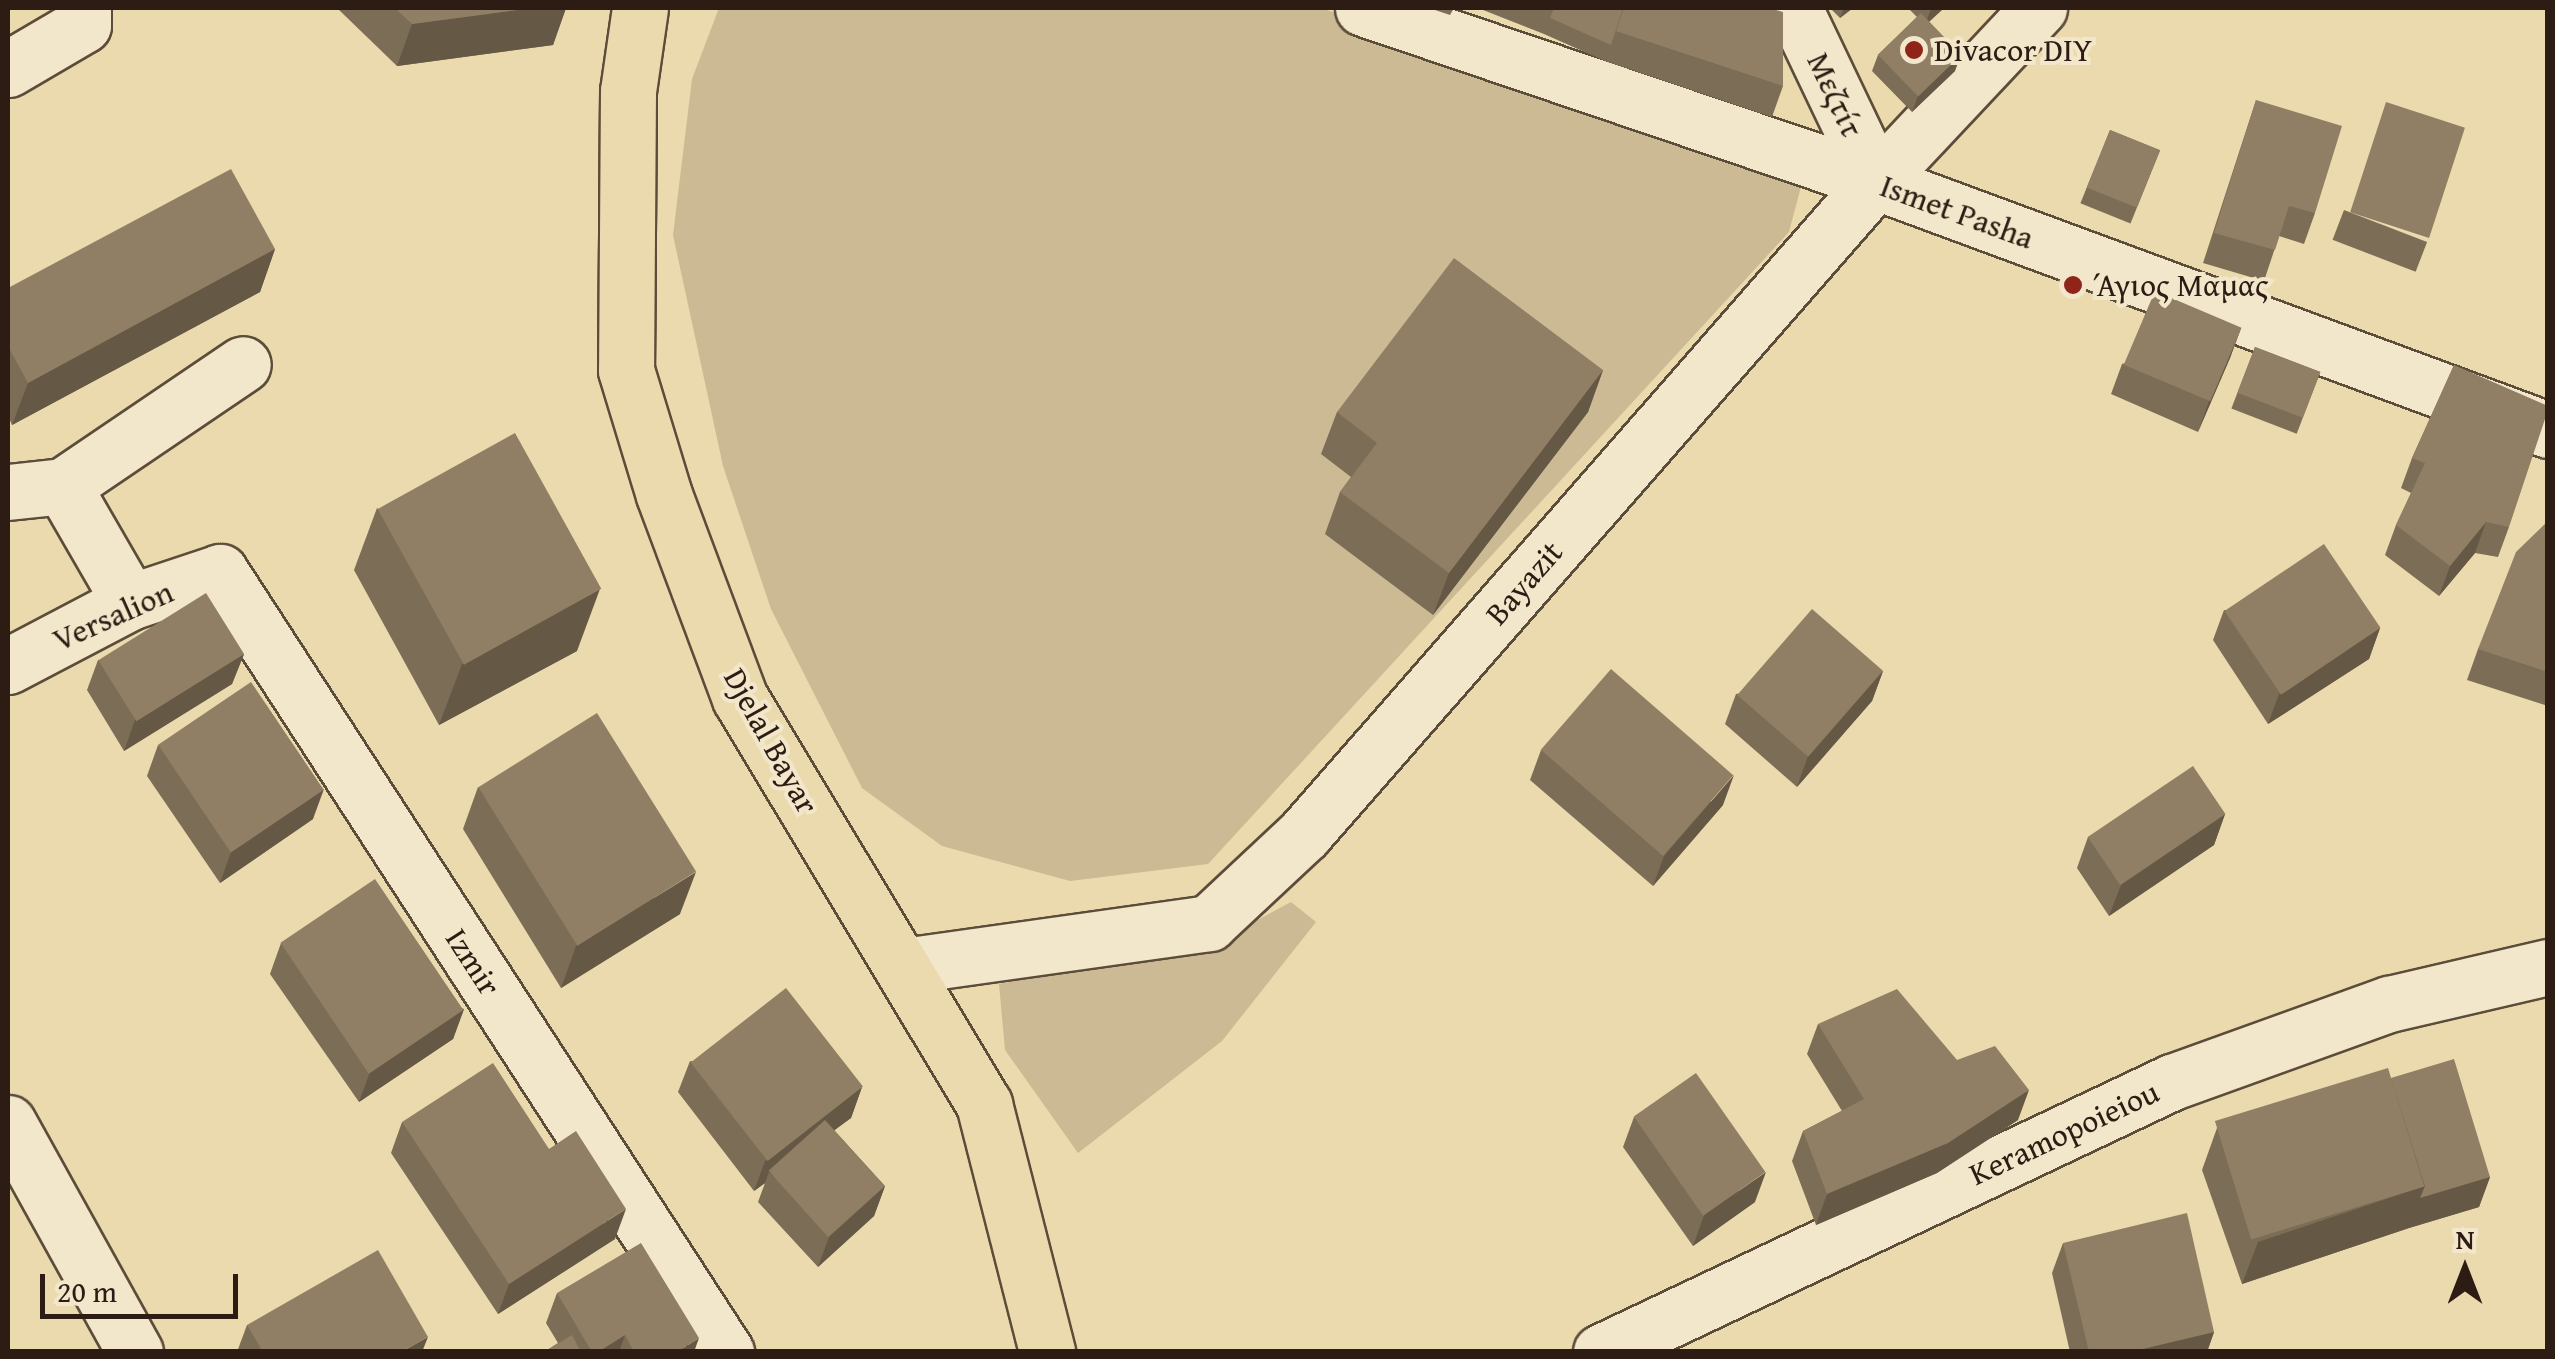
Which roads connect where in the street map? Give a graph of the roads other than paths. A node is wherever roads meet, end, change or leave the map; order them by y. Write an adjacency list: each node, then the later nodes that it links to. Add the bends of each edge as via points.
1 (82, 8): 6 (street, via 82,25)
2 (1363, 8): 7 (street, Ismet Pasha)
3 (1794, 8): 7 (street, Μεζτίτ)
4 (2039, 8): 7 (street, Bayazit)
5 (646, 17): 15 (main road, Djelal Bayar, via 628,90 626,370 664,495 740,698)
6 (8, 70)
7 (1876, 182): 9 (street, Ismet Pasha); 15 (street, Bayazit, via 1304,834 1209,923)
8 (243, 364): 10 (street)
9 (2548, 430)
10 (63, 486): 11 (street); 13 (street)
11 (8, 492)
12 (220, 572): 13 (street, Versalion); 19 (street, Izmir)
13 (130, 602): 14 (street, Versalion)
14 (8, 666)
15 (904, 966): 20 (main road, Djelal Bayar, via 984,1104)
16 (2548, 966): 21 (street, Keramopoieiou, via 2389,1004 2172,1082)
17 (8, 1123): 18 (street)
18 (135, 1352)
19 (726, 1352)
20 (1047, 1352)
21 (1600, 1352)

